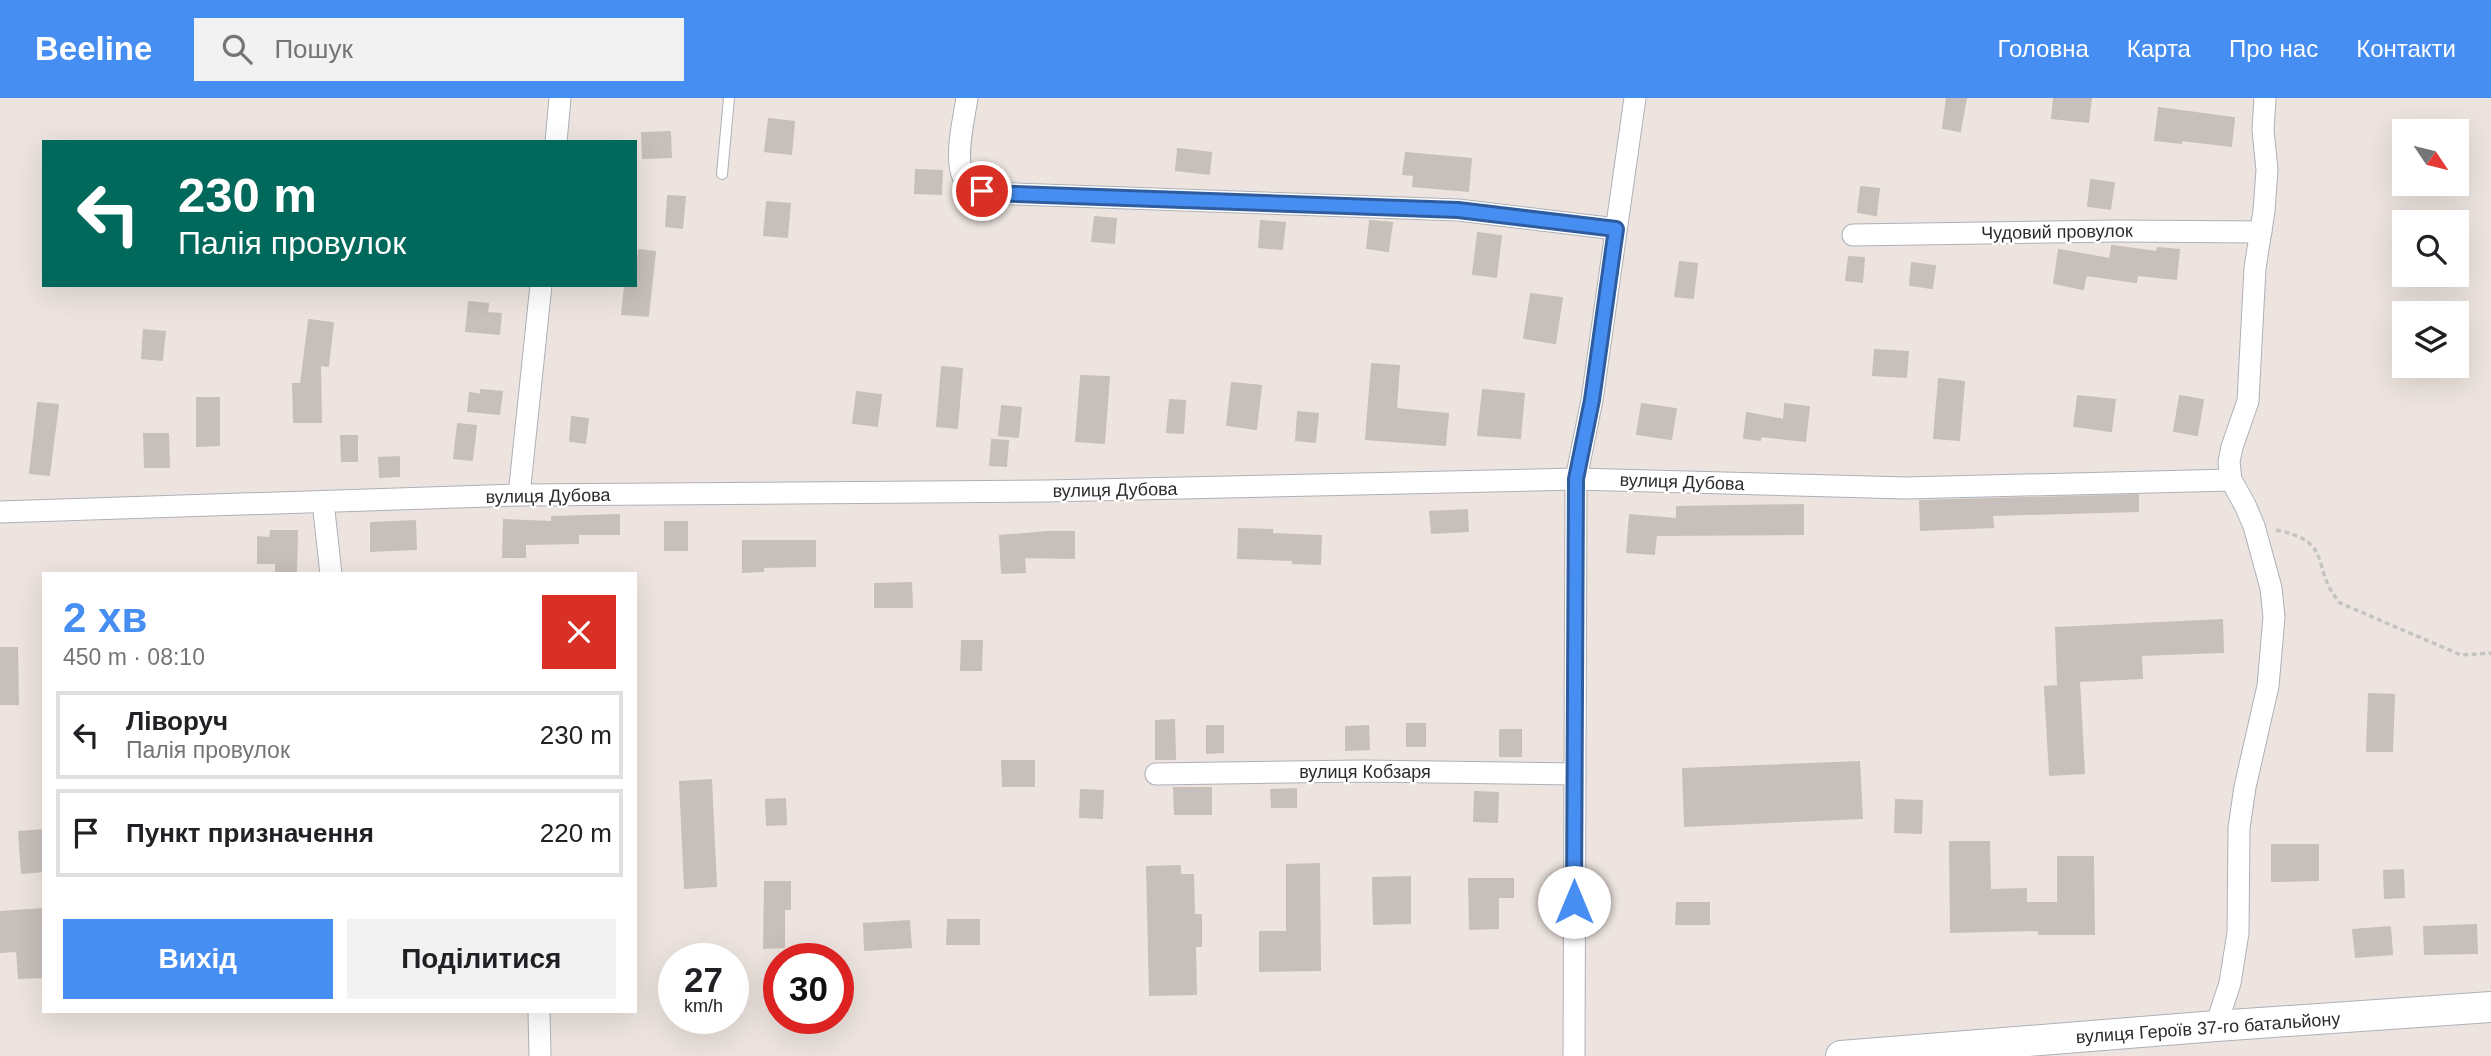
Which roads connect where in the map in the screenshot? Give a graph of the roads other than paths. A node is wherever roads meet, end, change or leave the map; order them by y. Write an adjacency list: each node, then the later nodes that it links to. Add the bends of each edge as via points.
1 (560, 98): 6 (street)
2 (729, 98): 7 (lane)
3 (967, 98): 8 (street, via 961,173 972,187 988,193 1458,210)
4 (1635, 98): 8 (street)
5 (2265, 98): 9 (street, via 2267,170)
6 (556, 140)
7 (722, 174)
8 (1616, 229): 12 (street)
9 (2260, 232): 10 (street, Чудовий провулок); 13 (street, via 2248,401 2232,447)
10 (1853, 235)
11 (541, 287): 14 (street)
12 (1576, 479): 13 (street, вулиця Дубова, via 1906,488); 14 (street, вулиця Дубова, via 1047,491); 19 (street)
13 (2231, 480): 22 (street, via 2254,526 2271,587 2274,617 2268,686 2239,828 2238,933 2230,983)
14 (519, 495): 15 (street, вулиця Дубова)
15 (323, 502): 16 (street, вулиця Дубова); 17 (street)
16 (0, 512)
17 (331, 572)
18 (1156, 774): 19 (street, вулиця Кобзаря)
19 (1575, 774): 24 (street)
20 (2491, 1007): 22 (street, вулиця Героїв 37-го батальйону)
21 (538, 1013): 23 (street)
22 (2216, 1026): 25 (street, вулиця Героїв 37-го батальйону)
23 (540, 1056)
24 (1574, 1056)
25 (1841, 1056)

